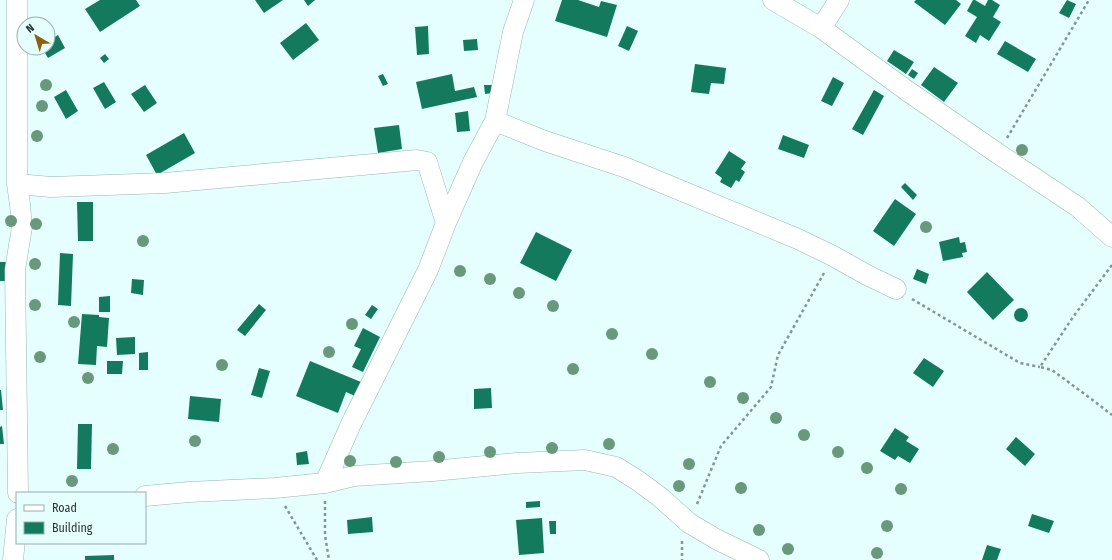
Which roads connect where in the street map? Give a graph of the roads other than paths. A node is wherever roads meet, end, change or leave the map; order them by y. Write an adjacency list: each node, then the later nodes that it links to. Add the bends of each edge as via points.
1 (16, 0): 7 (street)
2 (524, 0): 6 (street, via 513,32)
3 (773, 0): 5 (street)
4 (839, 0): 5 (street)
5 (821, 28): 9 (street, via 997,154 1078,207)
6 (495, 121): 8 (street); 10 (street, via 545,141 624,167 798,239)
7 (17, 184): 8 (street, via 51,187 165,184 417,160 427,162); 12 (street, via 22,227 16,270)
8 (446, 223): 11 (street, via 428,270 351,424)
9 (1112, 237)
10 (896, 289)
11 (325, 483): 13 (street); 16 (street, via 354,476 585,460 616,467 660,497 689,523)
12 (18, 492)
13 (146, 496)
14 (16, 529): 15 (street)
15 (13, 560)
16 (759, 560)

